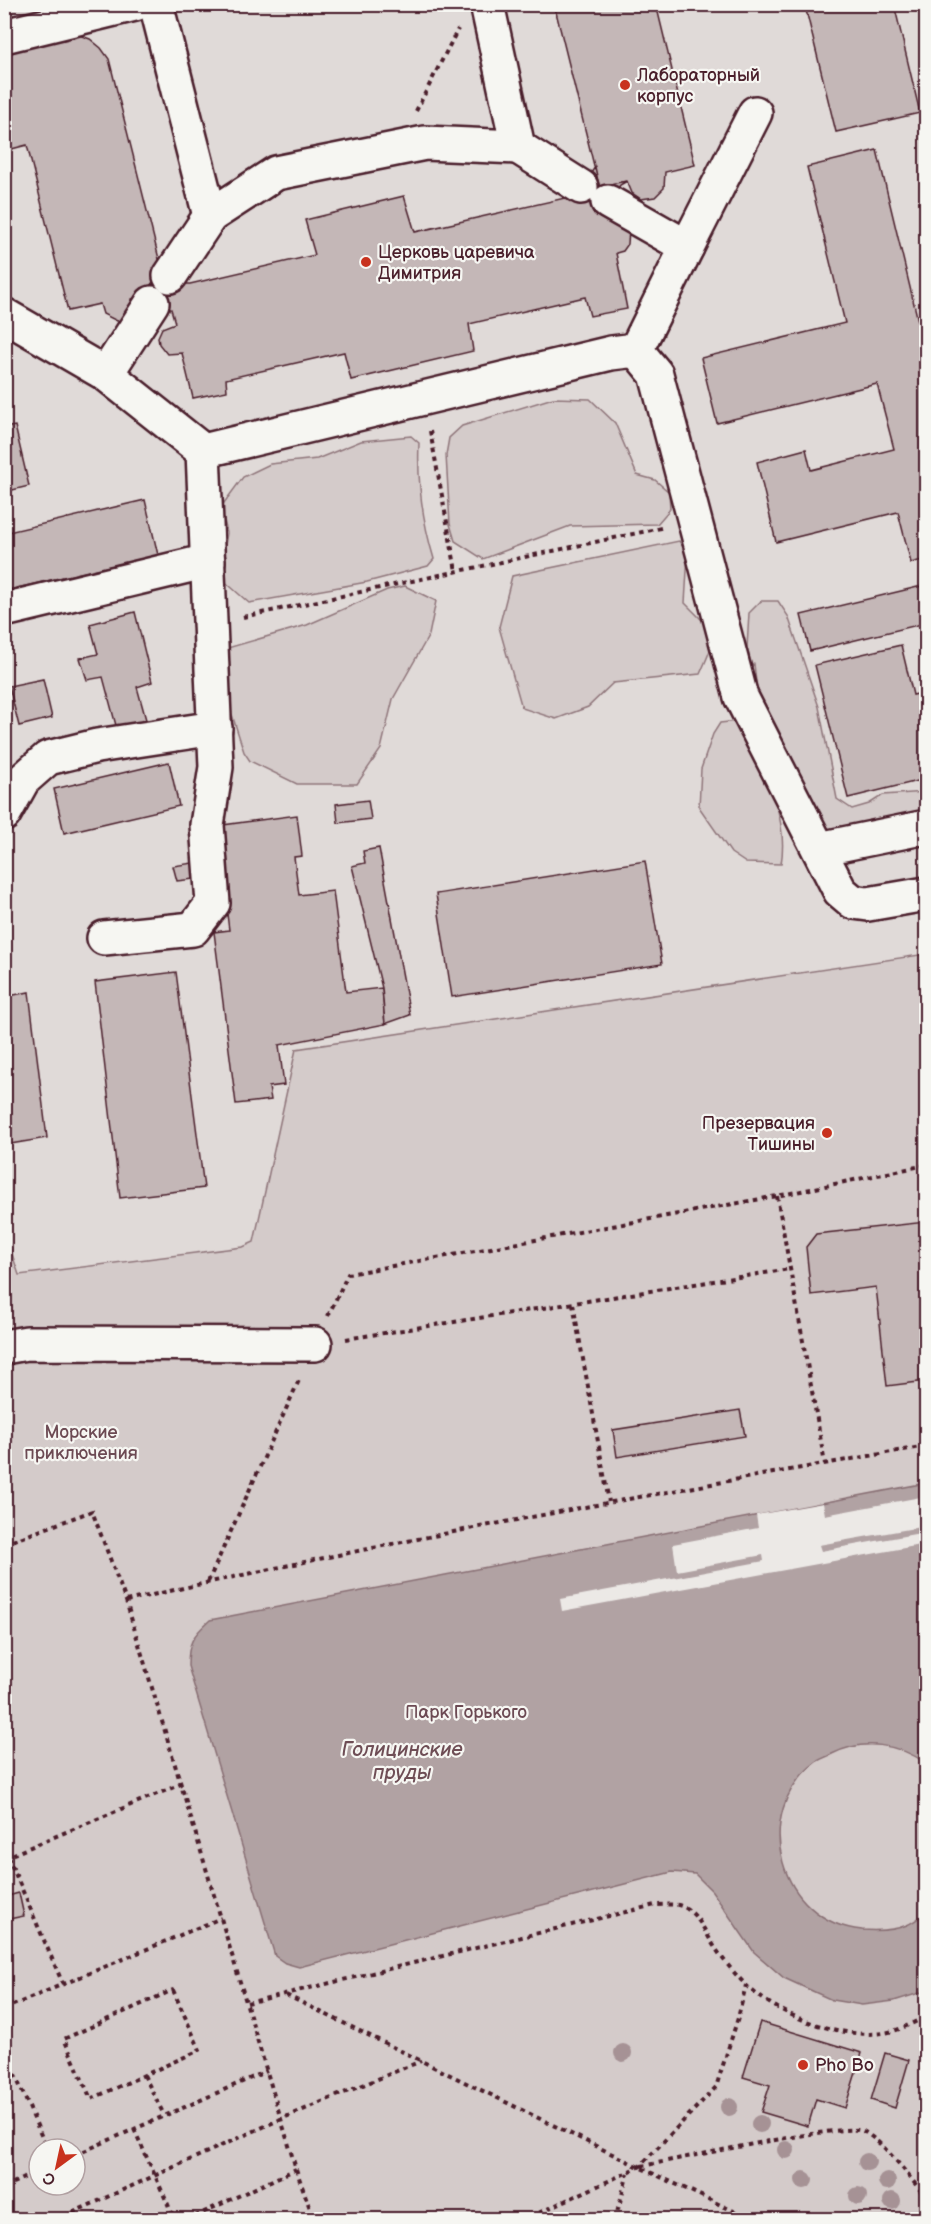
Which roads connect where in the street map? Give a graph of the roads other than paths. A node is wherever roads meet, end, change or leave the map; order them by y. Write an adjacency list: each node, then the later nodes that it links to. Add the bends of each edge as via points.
1 (135, 4): 4 (lane)
2 (156, 4): 7 (lane)
3 (487, 4): 6 (lane)
4 (4, 36)
5 (755, 113): 8 (lane)
6 (518, 147): 7 (lane, via 425,142 276,173); 8 (lane)
7 (210, 216): 9 (lane)
8 (687, 247): 12 (lane)
9 (170, 276)
10 (152, 303): 13 (lane)
11 (4, 315): 13 (lane)
12 (636, 350): 14 (lane); 20 (lane, via 656,374 741,697)
13 (106, 374): 14 (lane)
14 (203, 451): 15 (lane)
15 (208, 561): 16 (lane); 17 (lane)
16 (4, 610)
17 (215, 728): 18 (lane, via 97,746 48,758 23,780); 22 (lane, via 216,767 207,825 213,903 193,929)
18 (4, 814)
19 (927, 827): 20 (lane)
20 (819, 849): 21 (lane, via 840,891 854,902 868,904)
21 (927, 894)
22 (104, 938)
23 (315, 1344): 24 (lane, via 27,1343)
24 (4, 1347)

